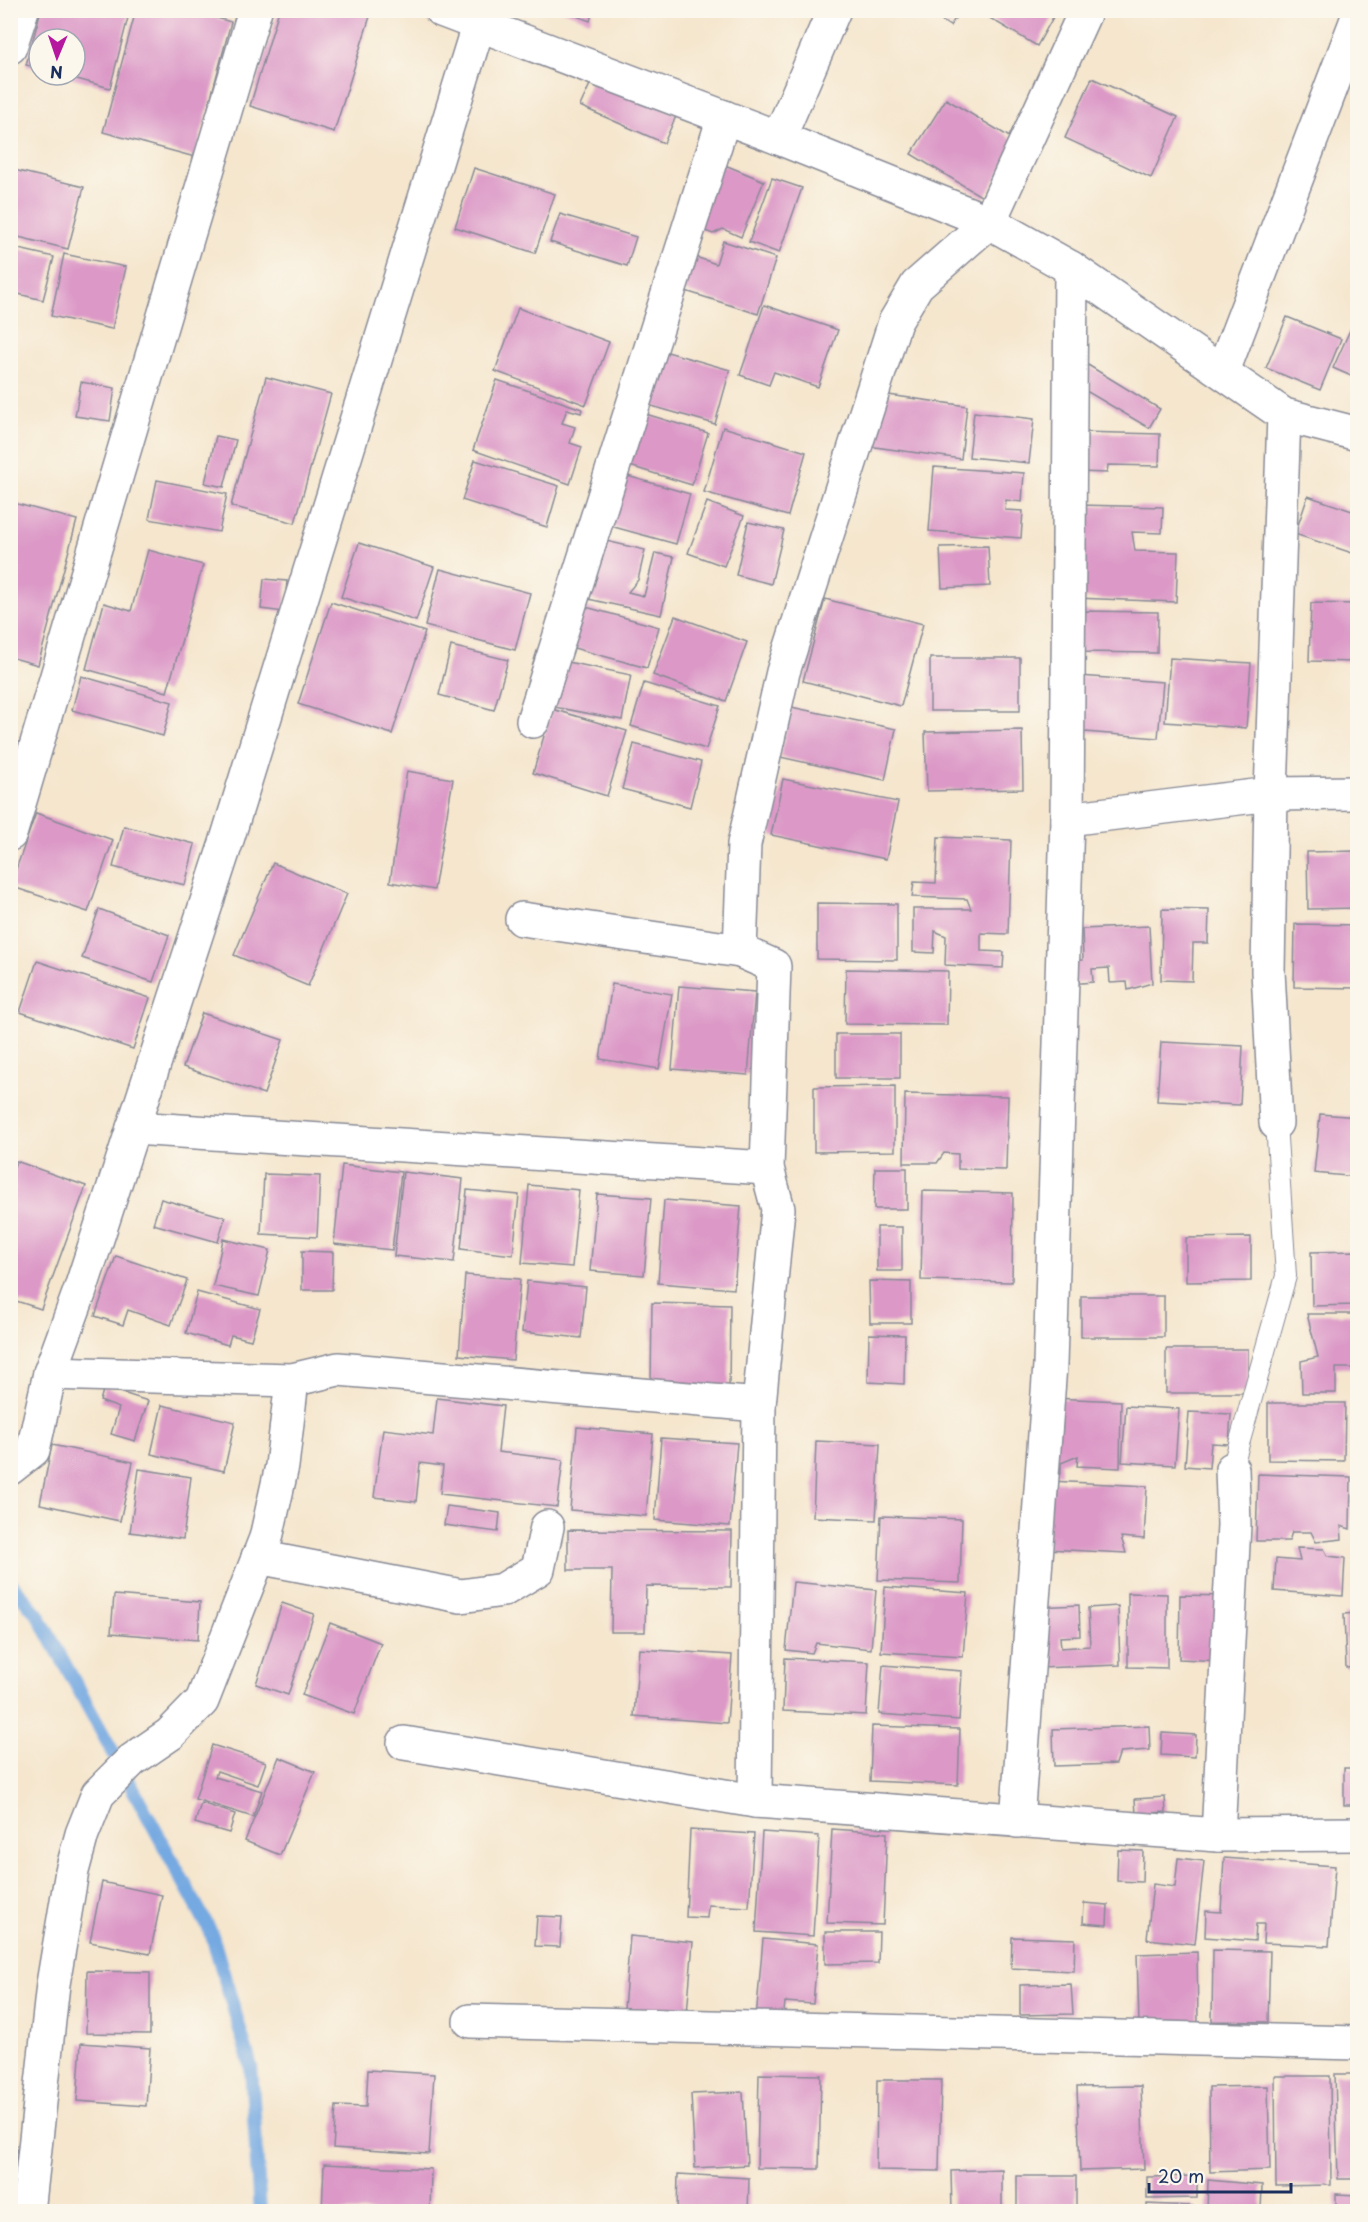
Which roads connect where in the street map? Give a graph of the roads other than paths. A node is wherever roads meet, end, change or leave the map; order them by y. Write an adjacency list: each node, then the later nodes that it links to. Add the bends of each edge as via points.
1 (22, 10): 8 (street)
2 (255, 10): 20 (street)
3 (441, 10): 7 (street)
4 (834, 10): 10 (street)
5 (1086, 10): 11 (street)
6 (1358, 17): 13 (street)
7 (480, 18): 9 (street); 24 (street, via 250,768)
8 (10, 47)
9 (724, 117): 10 (street); 16 (street)
10 (779, 138): 11 (street)
11 (989, 222): 12 (street); 22 (street, via 917,285 895,322 783,672 744,844)
12 (1071, 268): 13 (street); 19 (street)
13 (1223, 371): 14 (street)
14 (1284, 415): 15 (street); 18 (street)
15 (1358, 434)
16 (533, 721)
17 (1358, 793): 18 (street)
18 (1271, 794): 19 (street); 23 (street, via 1268,971)
19 (1066, 819): 35 (street, via 1050,1365)
20 (10, 834)
21 (522, 919): 22 (street)
22 (740, 951): 25 (street, via 774,966)
23 (1276, 1123): 30 (lane, via 1286,1276)
24 (133, 1128): 25 (street); 26 (street)
25 (767, 1168): 28 (street, via 778,1209)
26 (50, 1373): 27 (street); 29 (street, via 33,1450)
27 (292, 1380): 28 (street, via 338,1370); 32 (street, via 282,1466)
28 (759, 1406): 34 (street)
29 (10, 1468)
30 (1233, 1468): 37 (street, via 1234,1525)
31 (547, 1527): 32 (street, via 538,1569 503,1590 461,1596)
32 (258, 1557): 40 (street, via 202,1701 170,1734 132,1760 98,1794 82,1834 53,1984)
33 (404, 1743): 34 (street)
34 (755, 1801): 35 (street)
35 (1017, 1821): 37 (street)
36 (1358, 1834): 37 (street)
37 (1218, 1835)
38 (470, 2021): 39 (street)
39 (1358, 2043)
40 (28, 2211)

